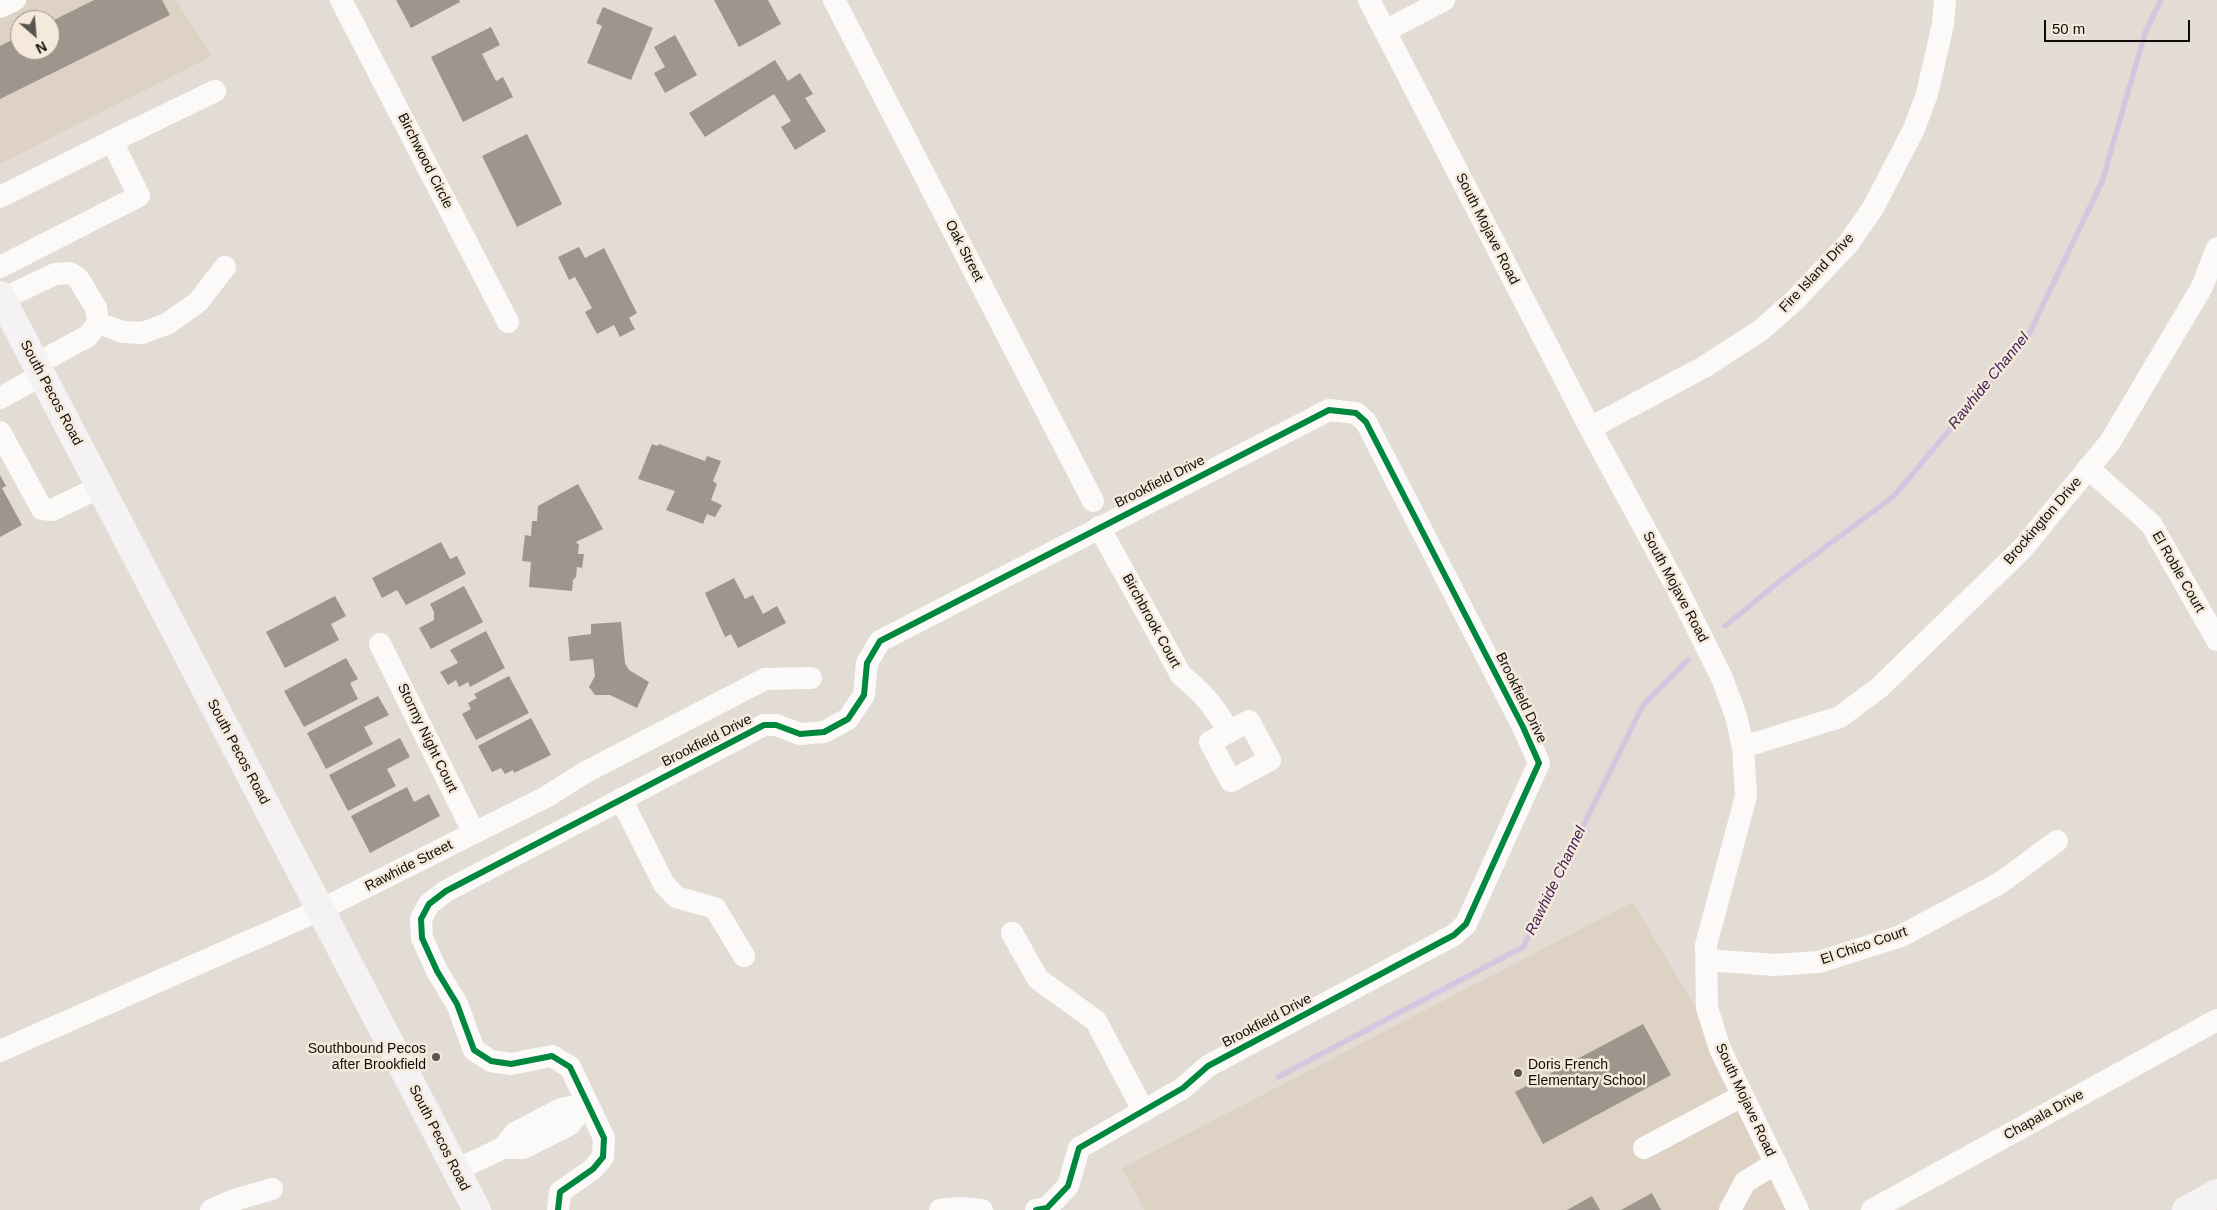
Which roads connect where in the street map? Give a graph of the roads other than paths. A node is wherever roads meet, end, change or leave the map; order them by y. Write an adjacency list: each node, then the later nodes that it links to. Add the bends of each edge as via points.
1 (341, 0): 15 (street, Birchwood Circle)
2 (834, 0): 23 (street, Oak Street)
3 (1369, 0): 6 (street, South Mojave Road)
4 (1444, 0): 6 (street)
5 (1945, 0): 19 (street, Fire Island Drive, via 1927,94 1914,129 1873,208 1848,244 1794,301 1761,330 1704,367)
6 (1385, 31): 19 (street, South Mojave Road)
7 (215, 91): 8 (street)
8 (112, 141): 9 (street); 11 (street, via 139,196)
9 (0, 197)
10 (2217, 248): 13 (street, Brockington Drive)
11 (0, 267)
12 (224, 267): 16 (street, via 198,302 167,324 142,333 122,332)
13 (2210, 291): 21 (street, Brockington Drive, via 2110,442)
14 (1, 297): 16 (street, via 55,274 70,272 78,278 96,308); 17 (main road, South Pecos Road)
15 (508, 322)
16 (98, 323): 17 (street, via 88,336)
17 (39, 369): 18 (street); 22 (main road, South Pecos Road)
18 (0, 398)
19 (1590, 428): 29 (street, South Mojave Road, via 1722,678)
20 (0, 432): 22 (street, via 42,509 52,510)
21 (2088, 468): 25 (street, El Roble Court, via 2151,524); 29 (street, Brockington Drive, via 2022,549 1880,687 1840,717)
22 (100, 487): 33 (main road, South Pecos Road)
23 (1093, 501)
24 (1099, 527): 28 (street, Birchbrook Court, via 1181,675 1202,692); 30 (street, Brookfield Drive, via 880,641 867,663 864,695 848,719 824,732 800,734 776,724 764,725); 41 (street, Brookfield Drive, via 1329,410 1356,414 1366,422 1539,763 1466,924 1454,935 1208,1066 1183,1088)
25 (2217, 640)
26 (380, 644): 31 (street, Stormy Night Court)
27 (811, 678): 31 (street, Rawhide Street, via 765,679)
28 (1229, 732)
29 (1743, 747): 36 (street, South Mojave Road, via 1746,796 1706,945)
30 (621, 799): 35 (street, via 664,884 676,896 715,908); 40 (street, Brookfield Drive, via 446,891 429,904 421,919 422,938 457,1004 474,1050 490,1061 511,1064 552,1056 570,1067)
31 (474, 833): 33 (street, Rawhide Street)
32 (2057, 841): 36 (street, El Chico Court, via 2000,883 1901,936 1819,962 1775,965)
33 (320, 910): 38 (street, Rawhide Street); 44 (main road, South Pecos Road)
34 (1012, 933): 41 (street, via 1038,979 1096,1021)
35 (744, 956)
36 (1706, 960): 39 (street, South Mojave Road, via 1707,1008 1720,1050)
37 (2217, 1020): 55 (street, Chapala Drive)
38 (0, 1051)
39 (1742, 1096): 42 (street); 43 (street, South Mojave Road)
40 (587, 1104): 44 (street, via 568,1125 553,1123 523,1148 503,1148); 50 (street, Brookfield Drive, via 604,1138 603,1157 593,1169 560,1192)
41 (1144, 1110): 53 (street, Brookfield Drive, via 1079,1148 1068,1186 1047,1208)
42 (1644, 1148)
43 (1776, 1164): 47 (street, via 1745,1182); 54 (street, South Mojave Road)
44 (456, 1170): 49 (main road, South Pecos Road)
45 (272, 1189): 48 (street)
46 (2217, 1193): 56 (main road)
47 (1732, 1209)
48 (211, 1210)
49 (476, 1210)
50 (558, 1210)
51 (940, 1210): 52 (street)
52 (982, 1210)
53 (1036, 1210)
54 (1798, 1210)
55 (1872, 1210)
56 (2186, 1210)

